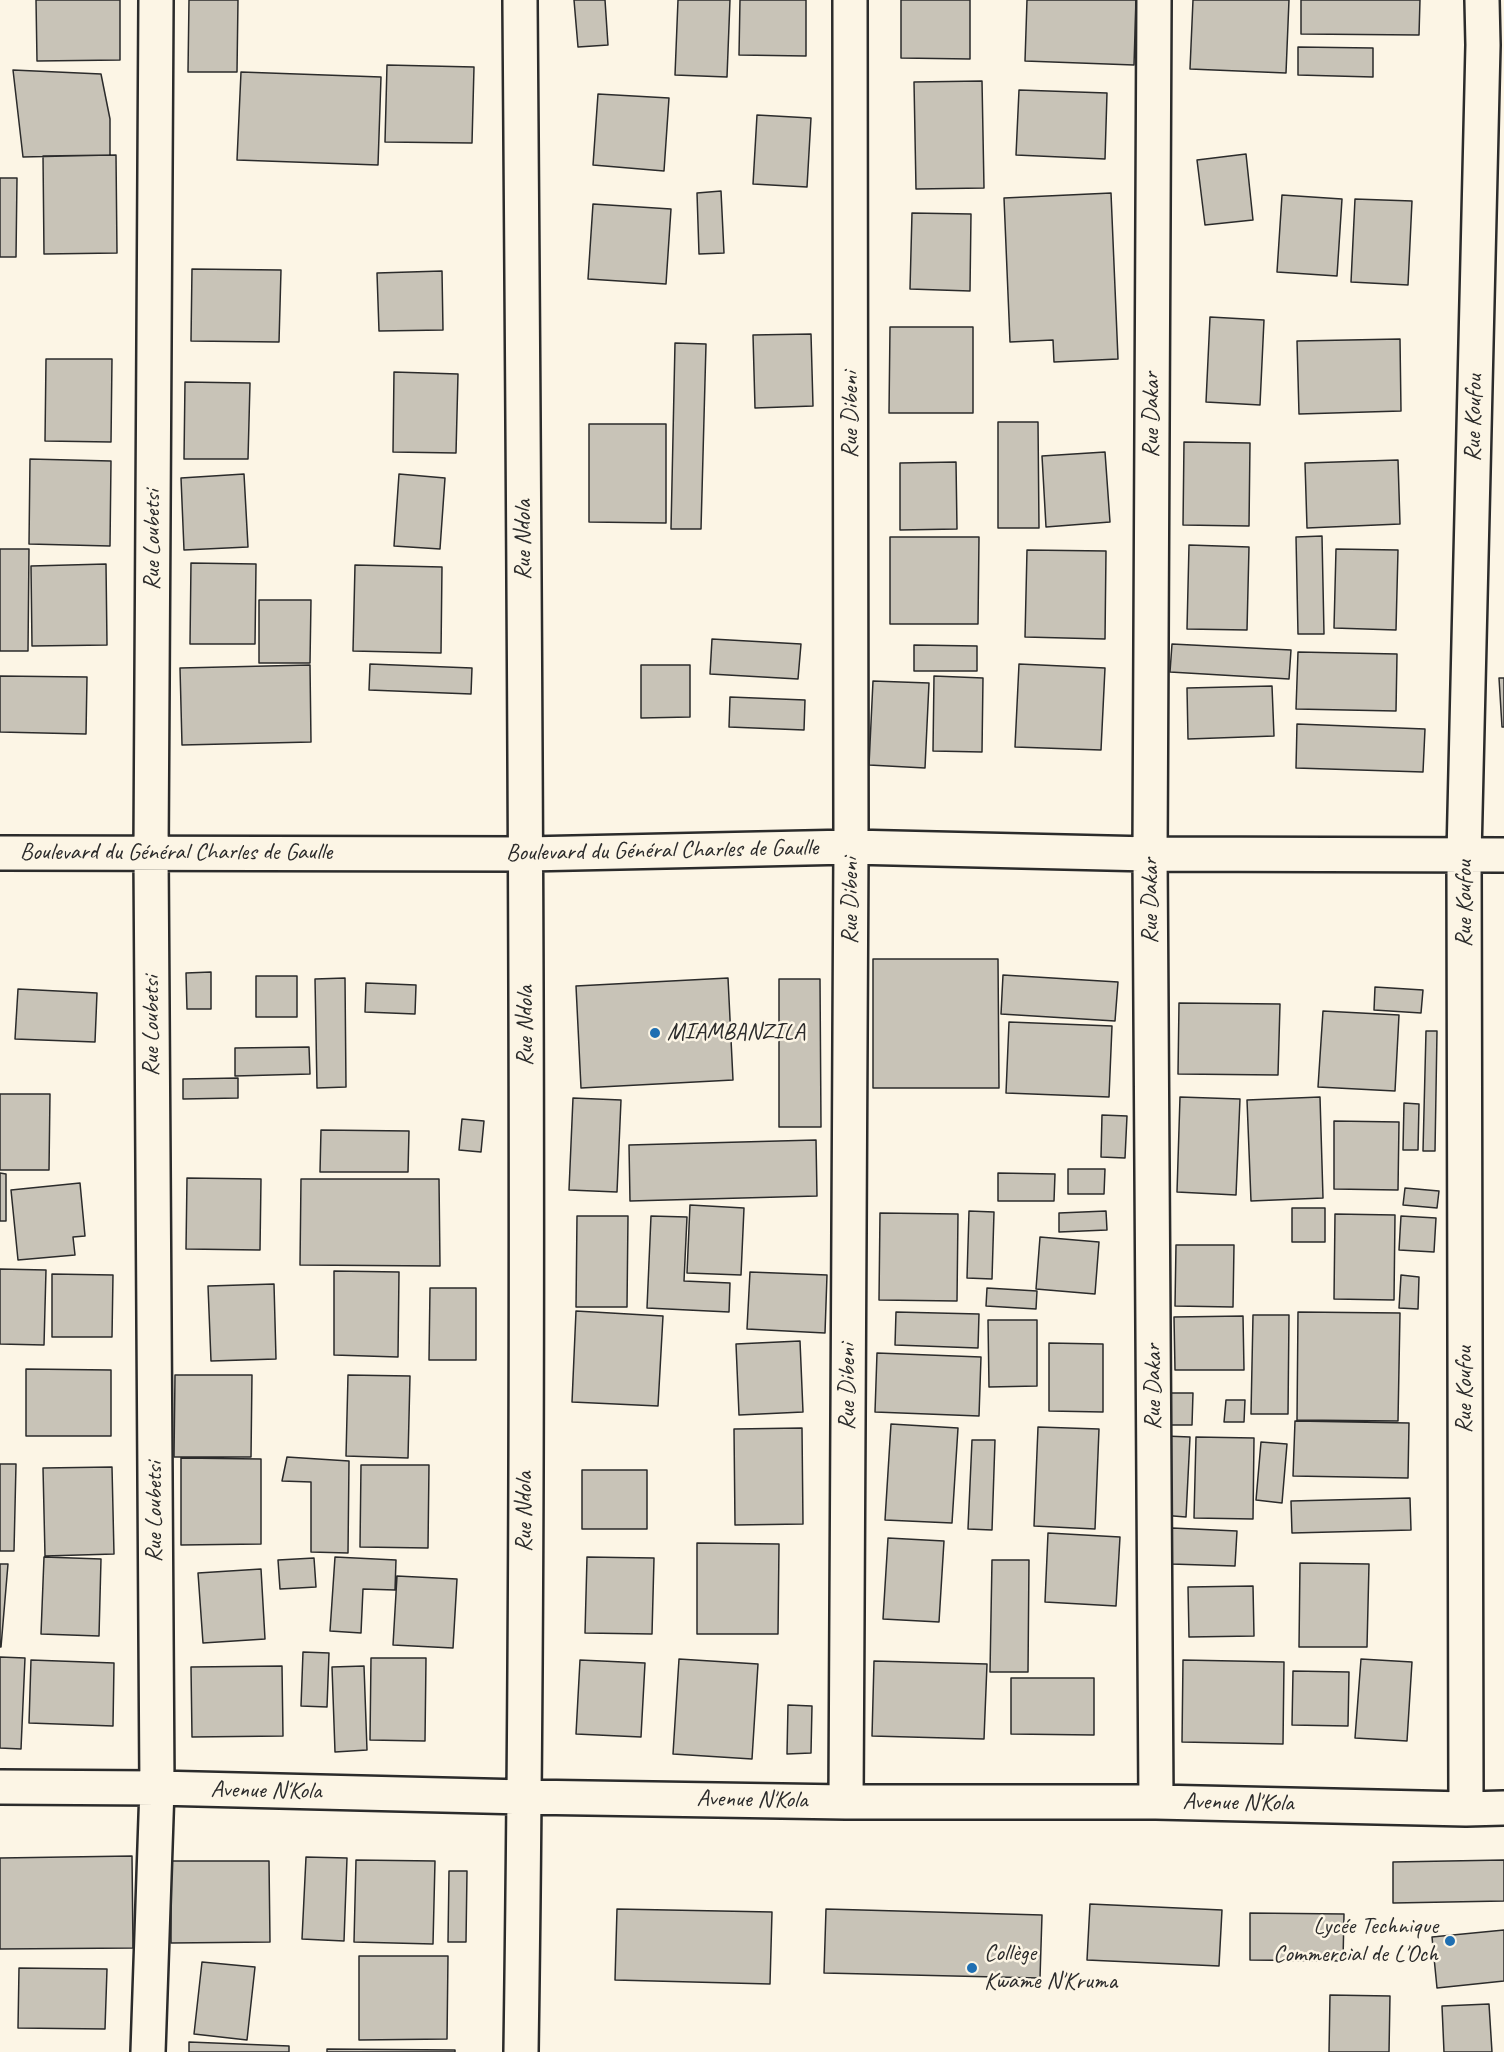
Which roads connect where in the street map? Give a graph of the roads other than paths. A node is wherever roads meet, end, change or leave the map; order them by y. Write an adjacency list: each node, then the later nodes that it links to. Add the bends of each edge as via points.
1 (156, 0): 8 (street, Rue Loubetsi)
2 (520, 0): 9 (street, Rue Ndola)
3 (850, 0): 6 (street, Rue Dibeni)
4 (1154, 0): 10 (street, Rue Dakar)
5 (1482, 0): 11 (street, Rue Koufou)
6 (851, 847): 9 (street, Boulevard du Général Charles de Gaulle); 10 (street, Boulevard du Général Charles de Gaulle); 16 (street, Rue Dibeni)
7 (0, 853): 8 (street, Boulevard du Général Charles de Gaulle)
8 (151, 853): 9 (street, Boulevard du Général Charles de Gaulle); 14 (street, Rue Loubetsi)
9 (527, 854): 15 (street, Rue Ndola)
10 (1150, 854): 11 (street, Boulevard du Général Charles de Gaulle); 17 (street, Rue Dakar)
11 (1464, 855): 12 (street, Boulevard du Général Charles de Gaulle); 19 (street, Rue Koufou)
12 (1504, 855)
13 (0, 1787): 14 (street, Avenue N'Kola)
14 (157, 1788): 15 (street, Avenue N'Kola); 20 (street, Rue Loubetsi)
15 (524, 1797): 16 (street, Avenue N'Kola); 21 (street, Rue Ndola)
16 (846, 1802): 17 (street, Avenue N'Kola)
17 (1156, 1802): 19 (street, Avenue N'Kola)
18 (1504, 1808): 19 (street, Avenue N'Kola)
19 (1466, 1809)
20 (148, 2052)
21 (521, 2052)

